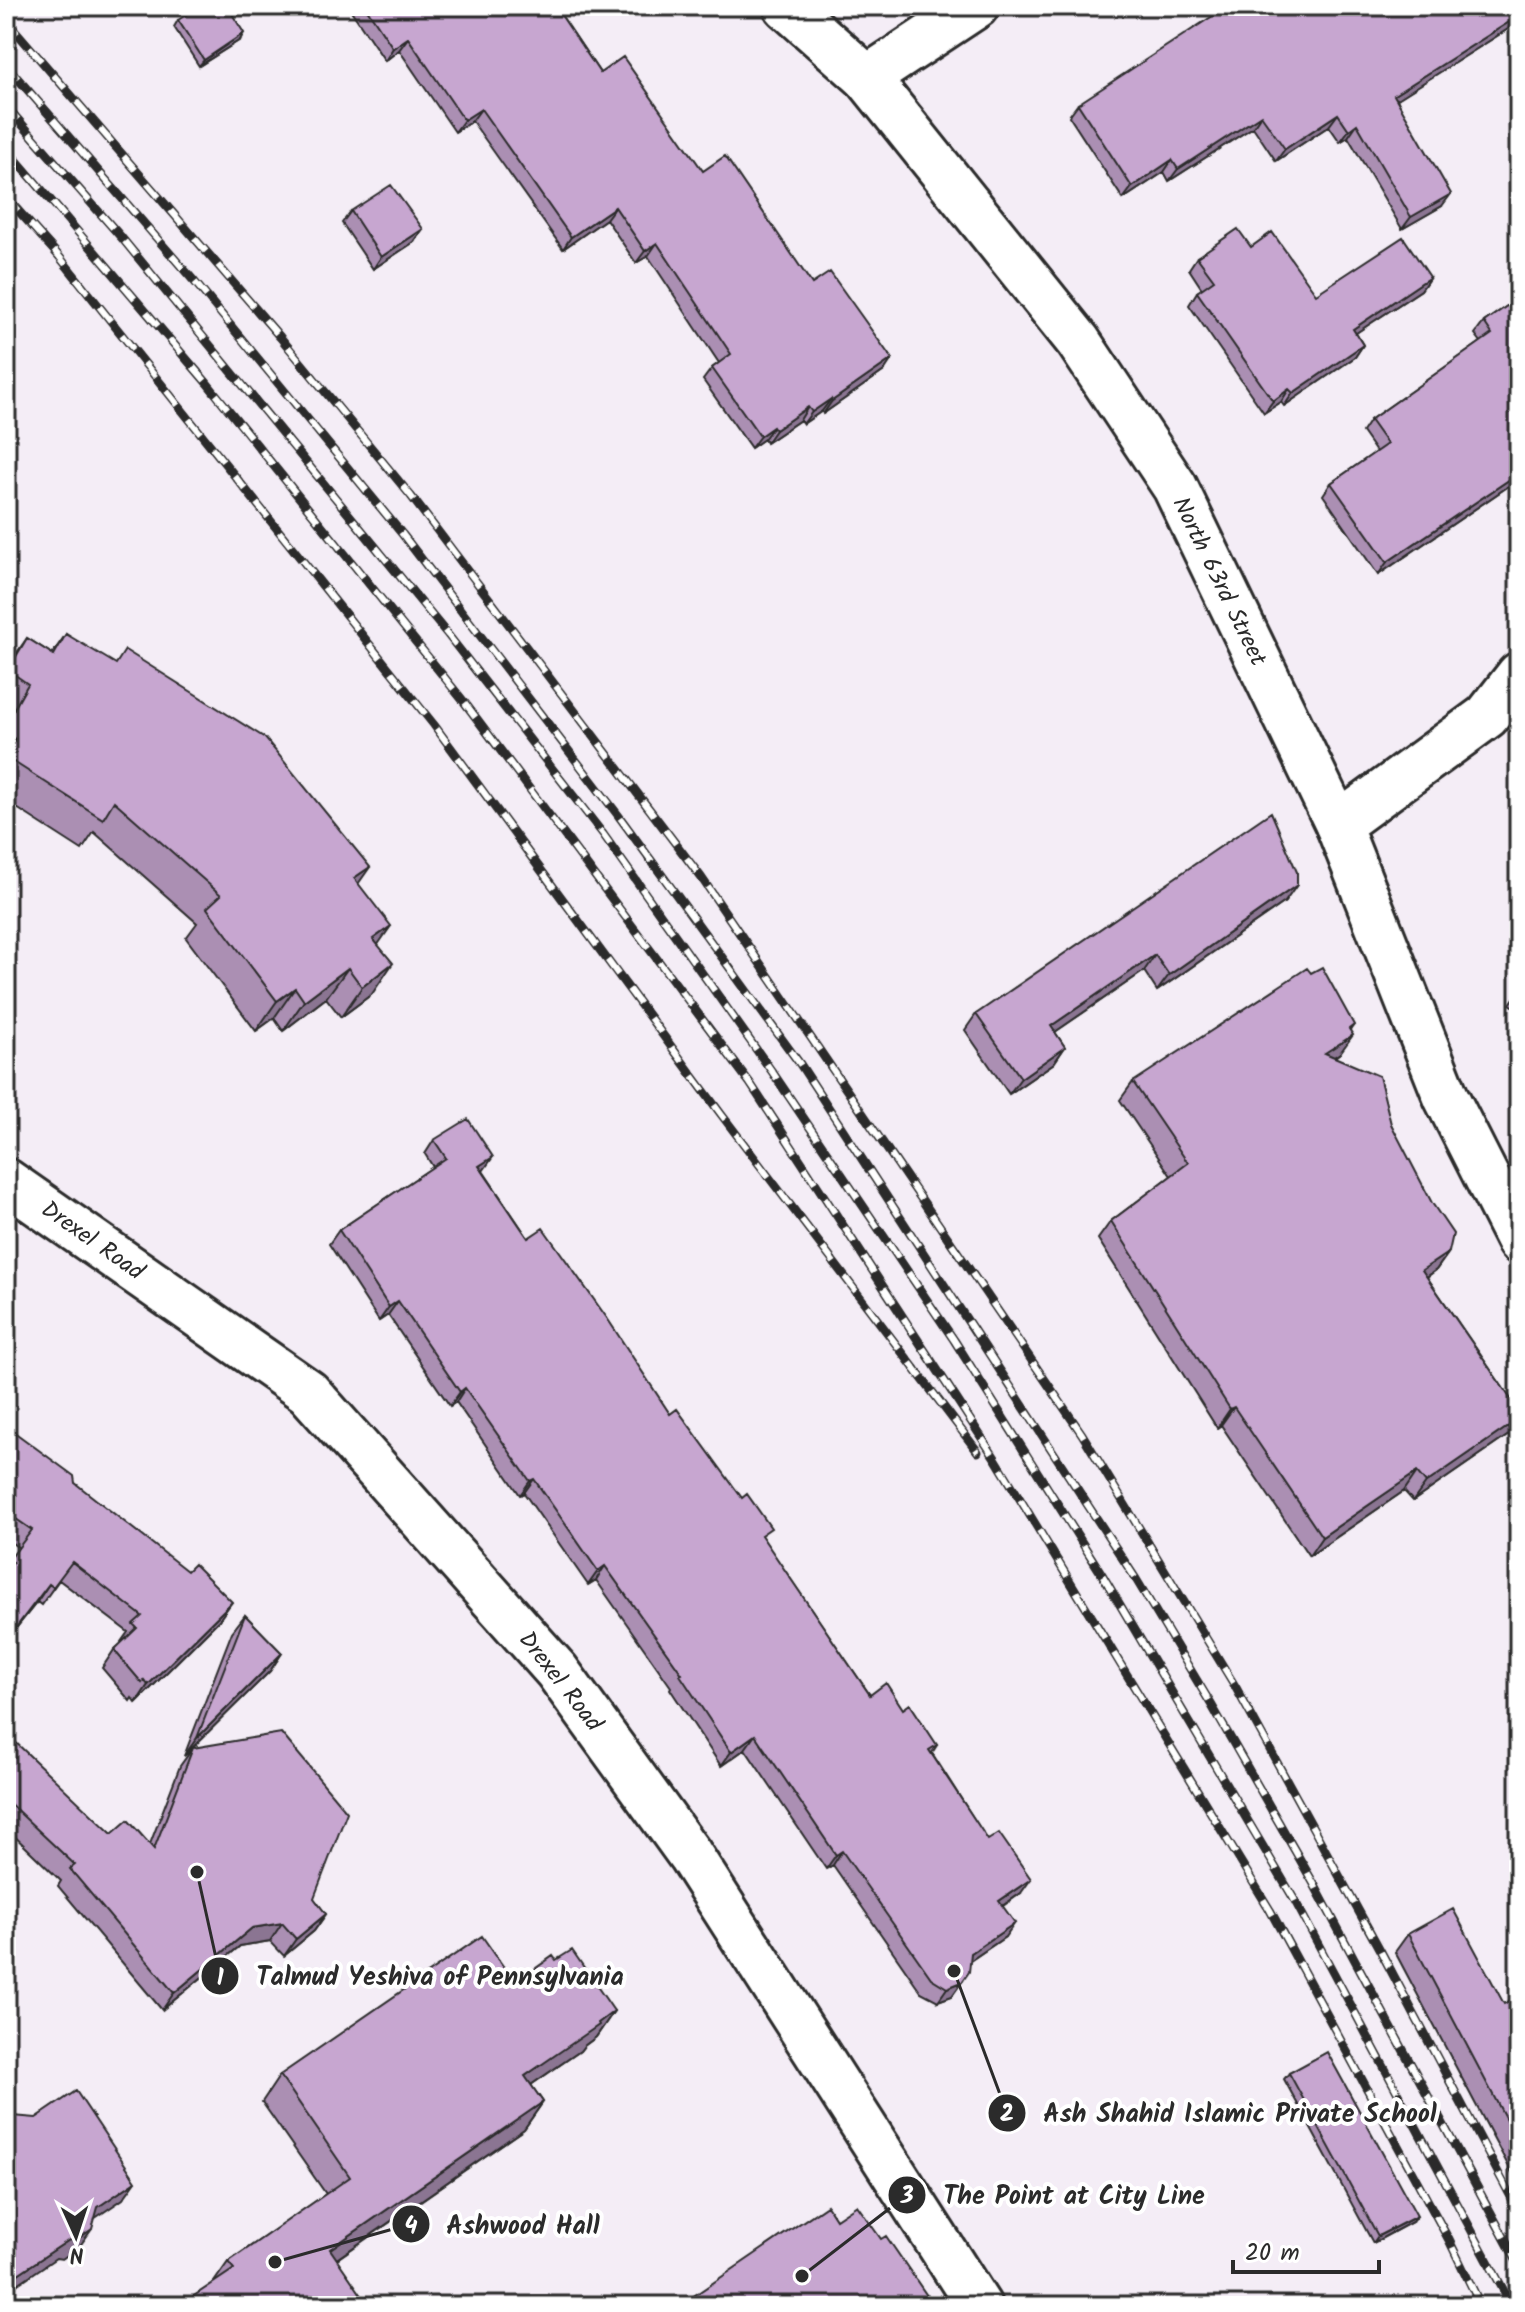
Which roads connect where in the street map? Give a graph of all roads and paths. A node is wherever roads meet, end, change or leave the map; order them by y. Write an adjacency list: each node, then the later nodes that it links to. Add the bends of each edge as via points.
1 (786, 6): 3 (street, North 63rd Street)
2 (976, 6): 3 (street)
3 (867, 78): 5 (street, North 63rd Street, via 1078,341 1175,487)
4 (1519, 675): 5 (street, via 1487,716)
5 (1338, 825): 7 (street, North 63rd Street, via 1446,1097)
6 (6, 1181): 8 (street, Drexel Road, via 308,1392 557,1671 690,1855)
7 (1519, 1241)
8 (979, 2306)

